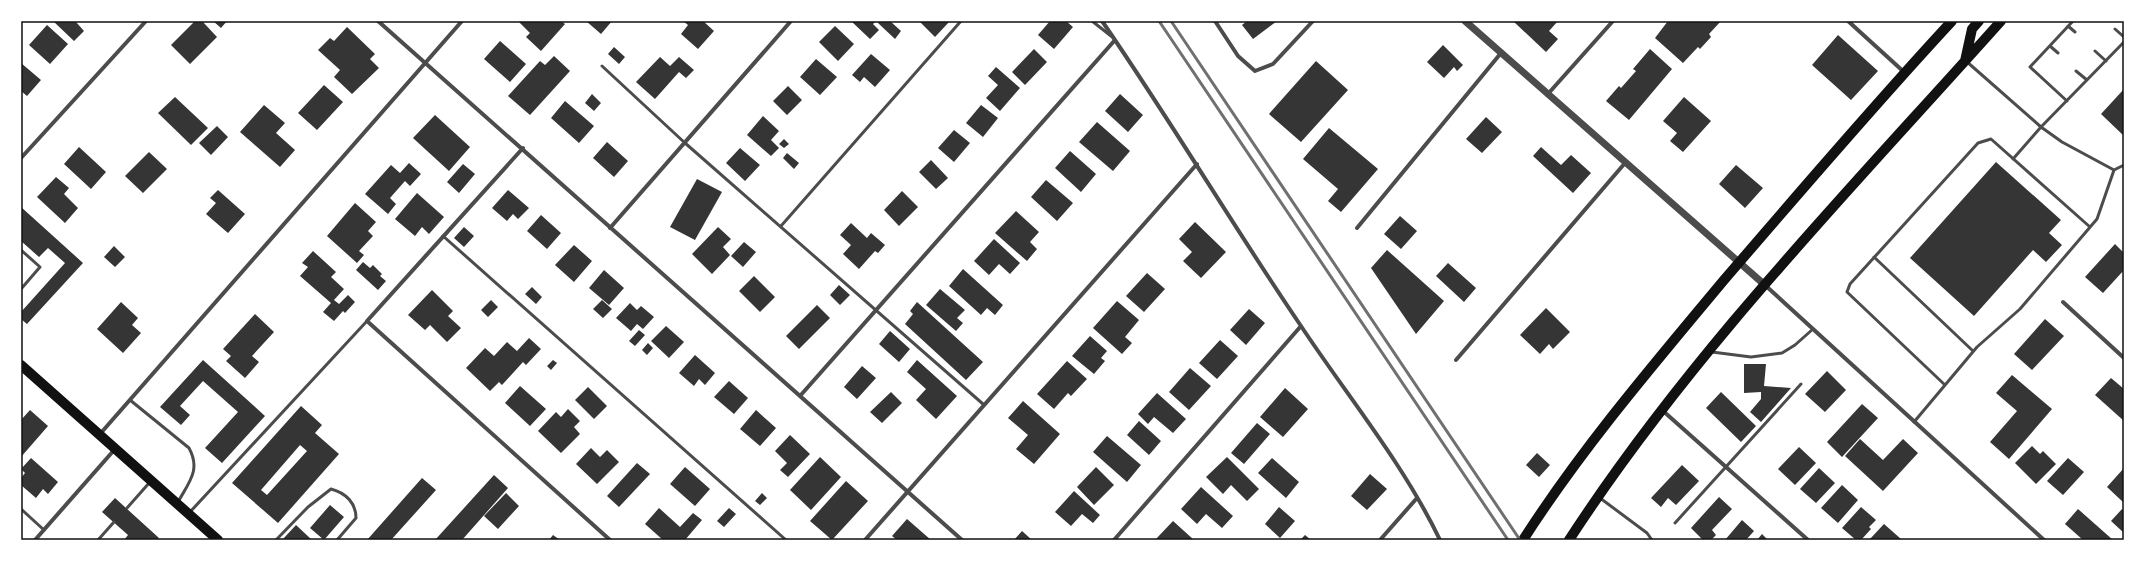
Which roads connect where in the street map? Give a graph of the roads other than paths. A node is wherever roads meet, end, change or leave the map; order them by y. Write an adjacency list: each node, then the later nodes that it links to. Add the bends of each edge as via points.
1 (146, 21): 39 (street)
2 (378, 21): 29 (street)
3 (462, 21): 29 (street)
4 (791, 21): 37 (street)
5 (961, 21): 45 (lane)
6 (1092, 21): 21 (lane)
7 (1102, 21): 21 (street)
8 (1215, 21): 9 (street, via 1238,56 1254,71 1273,64)
9 (1313, 21)
10 (1465, 21): 25 (street)
11 (1613, 21): 34 (street)
12 (1848, 21): 32 (street)
13 (1952, 21): 32 (main road)
14 (1979, 21): 27 (main road, via 1972,29)
15 (2001, 21): 27 (main road)
16 (2073, 21): 17 (lane)
17 (2068, 26): 19 (lane); 23 (lane)
18 (2114, 29): 20 (lane)
19 (2075, 32)
20 (2124, 37)
21 (1115, 40): 42 (street); 56 (street)
22 (2124, 42): 28 (lane)
23 (2050, 46): 26 (lane); 35 (lane, via 2030,67)
24 (2094, 51): 28 (lane)
25 (1501, 53): 34 (street); 48 (street)
26 (2058, 53)
27 (1965, 61): 36 (lane); 53 (main road)
28 (2106, 61): 33 (lane)
29 (425, 62): 38 (street); 68 (street)
30 (602, 66): 37 (lane)
31 (2076, 71): 33 (lane)
32 (1905, 72): 52 (main road)
33 (2087, 80): 35 (lane)
34 (1547, 95): 41 (street)
35 (2067, 101): 36 (lane)
36 (2041, 127): 40 (lane); 44 (lane, via 2062,142)
37 (685, 143): 45 (lane); 47 (street)
38 (523, 148): 47 (street); 49 (street)
39 (21, 158)
40 (2013, 159): 46 (lane); 51 (lane, via 1991,139 1978,143)
41 (1625, 163): 52 (street); 63 (street)
42 (1197, 164): 58 (street); 69 (street)
43 (2124, 165): 44 (lane)
44 (2114, 170): 46 (lane, via 2097,219)
45 (781, 226): 56 (lane)
46 (2090, 227): 61 (lane, via 2020,308)
47 (610, 228): 67 (street)
48 (1357, 228)
49 (443, 236): 57 (street); 92 (lane)
50 (21, 250): 54 (lane, via 40,267)
51 (1874, 258): 61 (lane); 66 (lane, via 1850,284 1847,292)
52 (1740, 262): 53 (street); 98 (main road, via 1595,438)
53 (1766, 286): 59 (street); 60 (main road)
54 (21, 289)
55 (2063, 302): 62 (street)
56 (877, 310): 67 (street); 69 (lane)
57 (367, 320): 82 (lane); 91 (street)
58 (1301, 326): 78 (street); 95 (street)
59 (1813, 329): 60 (lane, via 1782,353 1735,357); 71 (street)
60 (1710, 351): 70 (main road)
61 (1974, 351): 66 (lane)
62 (2124, 358)
63 (1456, 360)
64 (21, 365): 72 (main road)
65 (1801, 384): 74 (lane)
66 (1945, 385): 71 (lane)
67 (800, 396): 76 (street)
68 (130, 400): 72 (street); 79 (lane, via 189,448 194,458 194,471)
69 (983, 404): 76 (street)
70 (1662, 409): 74 (street); 77 (main road)
71 (1914, 422): 102 (street)
72 (99, 435): 73 (main road)
73 (115, 449): 75 (main road); 85 (street)
74 (1726, 467): 84 (lane); 101 (street)
75 (151, 481): 79 (main road); 80 (lane)
76 (906, 491): 93 (street); 94 (street)
77 (1599, 497): 99 (main road); 100 (lane, via 1647,533)
78 (1417, 498): 96 (street); 97 (street)
79 (177, 503): 82 (main road)
80 (127, 508)
81 (21, 509): 85 (lane)
82 (188, 514): 88 (main road)
83 (114, 522): 87 (lane)
84 (1675, 523)
85 (44, 530): 86 (street)
86 (35, 540)
87 (98, 540)
88 (218, 540)
89 (276, 540): 90 (lane, via 316,499 331,489 339,491 356,510 356,518)
90 (337, 540)
91 (610, 540)
92 (786, 540)
93 (865, 540)
94 (962, 540)
95 (1114, 540)
96 (1380, 540)
97 (1440, 540)
98 (1523, 540)
99 (1569, 540)
100 (1652, 540)
101 (1808, 540)
102 (2044, 540)

